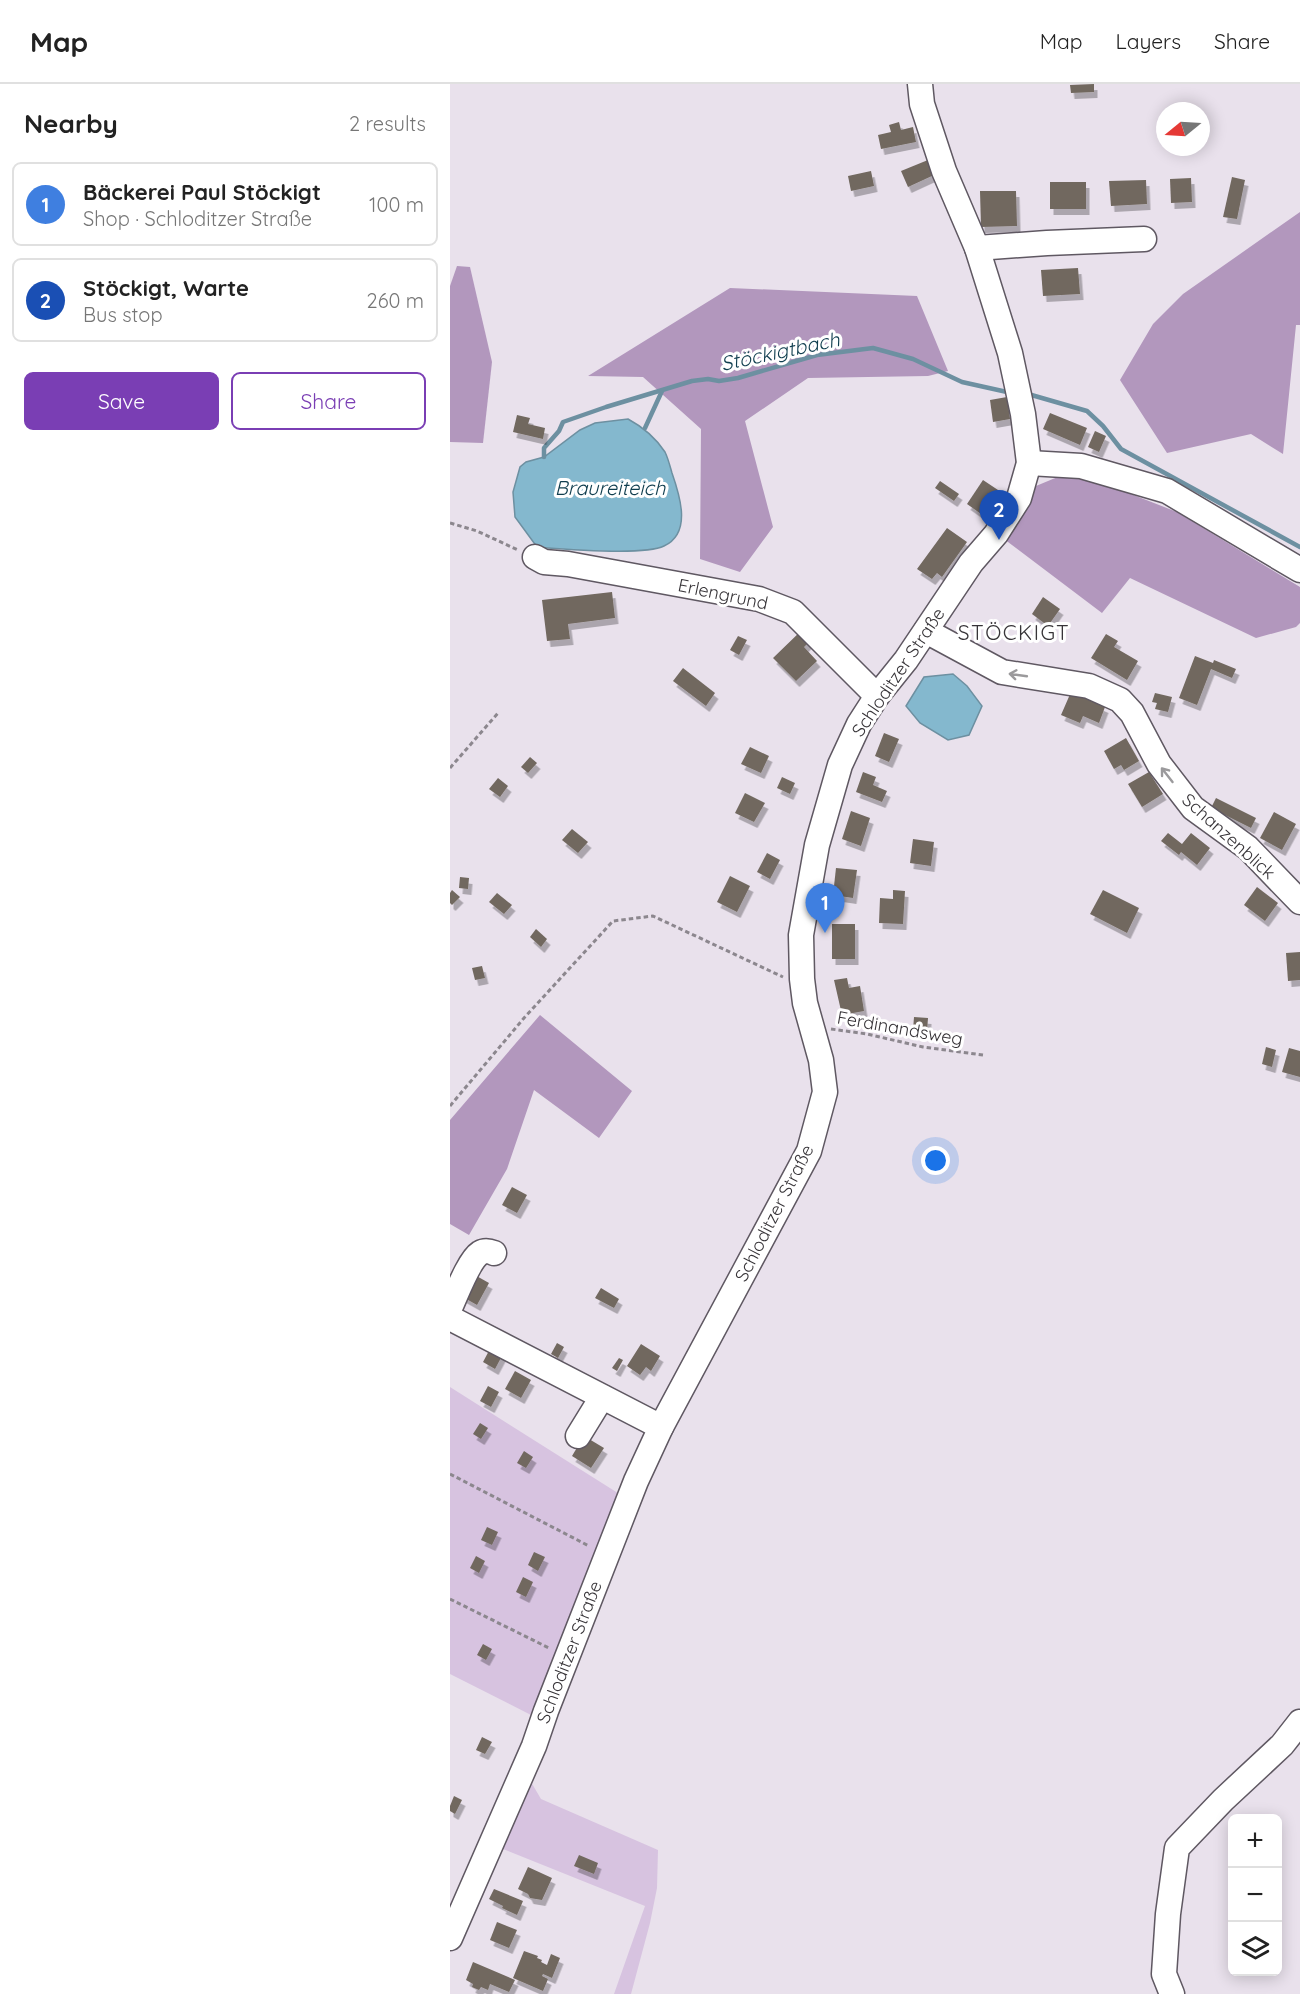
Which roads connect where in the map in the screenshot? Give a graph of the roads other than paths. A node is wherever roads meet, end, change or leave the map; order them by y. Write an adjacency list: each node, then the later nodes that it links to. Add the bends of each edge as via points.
1 (920, 84): 3 (street, Schloditzer Straße, via 922,104 944,171)
2 (1144, 239): 3 (street)
3 (976, 248): 4 (street, Schloditzer Straße, via 1010,353)
4 (1029, 463): 6 (street, via 1081,466 1167,491); 7 (street, Schloditzer Straße, via 1019,498)
5 (535, 557): 8 (street, Erlengrund, via 544,562 759,599 793,612)
6 (1300, 570)
7 (926, 631): 8 (street, Schloditzer Straße); 9 (street, Schanzenblick, one-way to 7, via 1248,848 1193,808 1158,764 1132,713 1120,700 1089,686 1002,672)
8 (878, 696): 14 (street, Schloditzer Straße, via 859,724 840,765 817,845 801,935 805,1003 821,1060 825,1092 809,1151)
9 (1300, 902)
10 (494, 1253): 11 (street, via 482,1252 474,1258)
11 (450, 1308)
12 (450, 1318): 13 (street)
13 (602, 1397): 14 (street); 15 (street)
14 (661, 1427): 17 (street, Schloditzer Straße, via 636,1481 534,1746)
15 (578, 1436)
16 (1300, 1722): 18 (street, via 1177,1848 1164,1974)
17 (450, 1938)
18 (1172, 1994)

